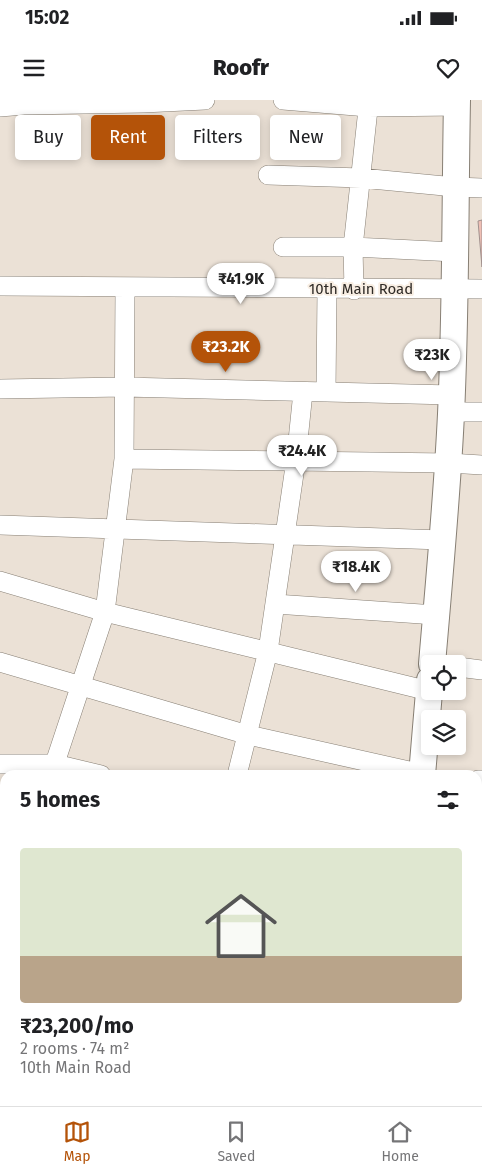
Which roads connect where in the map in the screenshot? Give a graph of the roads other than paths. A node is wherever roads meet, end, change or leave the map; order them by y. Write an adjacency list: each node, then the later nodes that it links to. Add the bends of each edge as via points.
1 (205, 100): 5 (street)
2 (283, 100): 4 (street)
3 (457, 103): 4 (street); 8 (street)
4 (368, 104): 7 (street)
5 (0, 107)
6 (268, 175): 7 (street)
7 (361, 178): 8 (street); 11 (street)
8 (455, 187): 9 (street); 12 (street)
9 (482, 188)
10 (284, 247): 11 (street)
11 (353, 247): 12 (street); 17 (street)
12 (455, 252): 16 (street)
13 (0, 286): 14 (street, 10th Main Road)
14 (125, 288): 15 (street, 10th Main Road); 19 (street)
15 (327, 289): 17 (street, 10th Main Road); 22 (street)
16 (455, 289): 17 (street, 10th Main Road); 18 (street, 10th Main Road); 23 (street)
17 (354, 290)
18 (482, 290)
19 (124, 387): 20 (street); 21 (street); 25 (street)
20 (0, 389)
21 (303, 392): 22 (street); 26 (street)
22 (326, 392): 23 (street)
23 (452, 404): 24 (street); 27 (street)
24 (482, 412)
25 (124, 459): 26 (street); 30 (street)
26 (296, 460): 27 (street); 31 (street)
27 (449, 463): 28 (street); 32 (street)
28 (482, 465)
29 (0, 525): 30 (street)
30 (116, 528): 31 (street); 35 (street)
31 (285, 535): 32 (street); 34 (street)
32 (442, 540): 36 (street)
33 (0, 581): 35 (street)
34 (275, 604): 36 (street); 37 (street)
35 (105, 612): 37 (street); 43 (street)
36 (436, 616): 38 (street)
37 (268, 651): 42 (street); 45 (street)
38 (433, 655)
39 (0, 662): 43 (street)
40 (466, 668): 41 (street)
41 (482, 670)
42 (421, 683)
43 (82, 685): 45 (street); 47 (street)
44 (428, 700): 50 (street)
45 (248, 734): 48 (street); 49 (street)
46 (0, 764): 47 (street)
47 (53, 770)
48 (238, 770)
49 (401, 770)
50 (422, 770)

